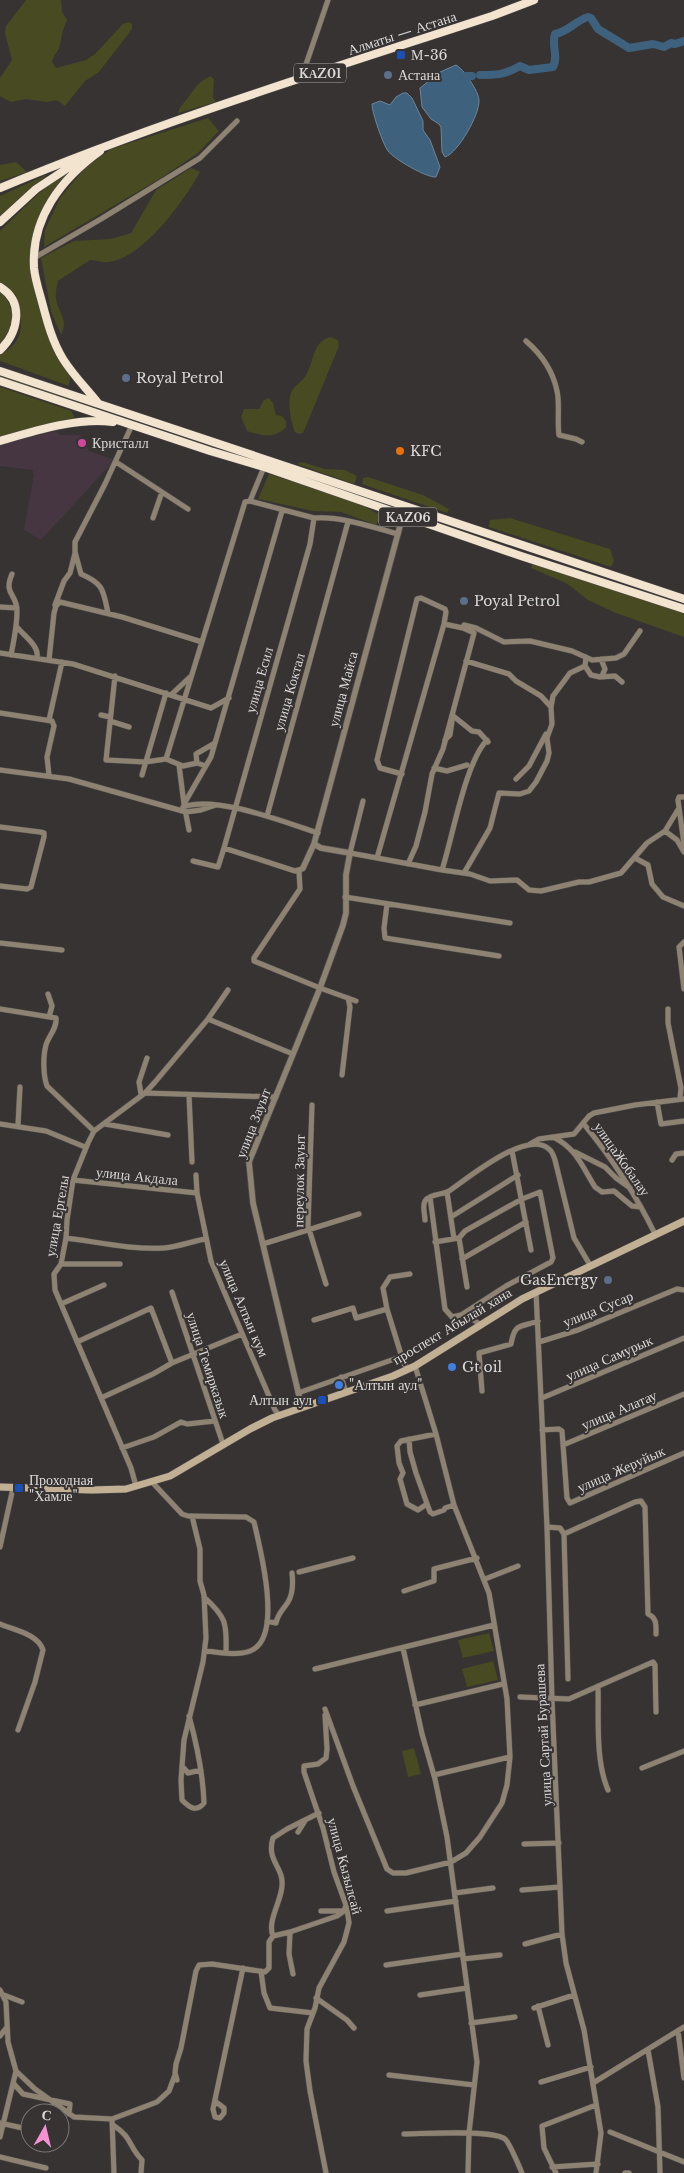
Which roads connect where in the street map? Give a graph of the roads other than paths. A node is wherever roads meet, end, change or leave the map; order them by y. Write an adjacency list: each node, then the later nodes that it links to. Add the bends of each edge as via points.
1 (328, 0): 4 (street)
2 (534, 0): 5 (highway, Алматы — Астана / KАZ01)
3 (312, 25): 4 (street)
4 (315, 33): 5 (street)
5 (301, 79): 7 (highway, Алматы — Астана / KАZ01)
6 (237, 121): 10 (street, via 200,158)
7 (107, 145): 8 (highway, KАZ01); 9 (highway, KАZ01, via 54,176 17,204); 10 (highway, KАZ01, via 79,166 56,192 40,223)
8 (0, 188)
9 (0, 222)
10 (34, 258): 16 (highway, KАZ01, via 38,288 56,345)
11 (0, 287): 13 (highway, via 13,300 16,322 14,332)
12 (526, 341): 21 (street, via 546,364 558,392 559,435)
13 (0, 350)
14 (0, 371): 16 (highway, KАZ06)
15 (0, 381): 17 (highway, KАZ06)
16 (98, 404): 18 (highway, KАZ06)
17 (132, 425): 19 (highway, KАZ06); 20 (highway, via 84,422); 22 (street)
18 (179, 431): 19 (highway); 37 (highway, KАZ06)
19 (175, 440): 23 (highway, KАZ06)
20 (0, 441)
21 (582, 442)
22 (116, 462): 24 (street); 33 (street, via 75,542)
23 (264, 467): 25 (street); 28 (highway, KАZ06)
24 (162, 492): 26 (street); 29 (street)
25 (250, 501): 27 (street); 47 (street, via 245,502)
26 (188, 509)
27 (282, 511): 30 (street); 64 (street)
28 (403, 515): 32 (street, улица Майса); 41 (highway, KАZ06)
29 (153, 518)
30 (314, 518): 31 (street); 91 (street, улица Есил, via 310,544)
31 (348, 522): 32 (street); 93 (street, улица Коктал)
32 (398, 534): 97 (street, улица Майса)
33 (75, 552): 34 (street); 36 (street)
34 (70, 573): 36 (street); 38 (street, via 64,581)
35 (12, 574): 40 (street, via 9,592)
36 (81, 574): 42 (street, via 101,586)
37 (684, 599)
38 (60, 601): 42 (street); 53 (street, via 55,608)
39 (0, 607): 40 (street)
40 (17, 608): 44 (street)
41 (684, 609)
42 (108, 613): 47 (street)
43 (444, 624): 45 (street); 84 (street); 84 (street, via 446,612 442,607 417,599 377,760 380,768)
44 (16, 625): 49 (street); 51 (street, via 35,647)
45 (453, 626): 50 (street, via 469,626 504,642 530,641); 54 (street, via 474,633)
46 (640, 631): 52 (street, via 624,654)
47 (202, 642): 57 (street)
48 (0, 653): 49 (street)
49 (11, 655): 51 (street)
50 (586, 657): 52 (street); 56 (street)
51 (37, 658): 53 (street)
52 (601, 659): 59 (street, via 605,669)
53 (49, 660): 55 (street)
54 (466, 661): 65 (street, via 509,674); 70 (street)
55 (62, 662): 58 (street); 72 (street)
56 (585, 666): 59 (street, via 592,675); 65 (street, via 565,678 553,696)
57 (192, 675): 62 (street); 63 (street)
58 (115, 676): 61 (street); 71 (street)
59 (602, 676): 60 (street, via 614,676)
60 (622, 682)
61 (166, 693): 62 (street); 77 (street)
62 (172, 694): 63 (street)
63 (185, 698): 66 (street); 76 (street)
64 (229, 698): 66 (street); 67 (street)
65 (551, 707): 74 (street, via 553,715)
66 (212, 708): 67 (street)
67 (224, 712): 75 (street)
68 (0, 713): 72 (street)
69 (101, 715): 71 (street)
70 (451, 717): 82 (street, via 441,756); 108 (street, via 487,741 479,748 470,771)
71 (110, 719): 73 (street); 77 (street, via 106,760)
72 (49, 720): 85 (street, via 54,726 47,757)
73 (128, 727)
74 (549, 730): 87 (street, via 529,766); 109 (street, via 547,761 536,782 529,791 520,794 499,793 490,828)
75 (215, 743): 78 (street, via 198,752); 81 (street)
76 (166, 759): 77 (street); 79 (street)
77 (146, 762): 86 (street)
78 (197, 763): 79 (street); 81 (street)
79 (180, 765): 90 (street)
80 (467, 765): 82 (street, via 447,771)
81 (206, 766): 90 (street)
82 (434, 768): 106 (street, via 425,812)
83 (0, 770): 85 (street)
84 (402, 774): 103 (street)
85 (49, 775): 90 (street, via 152,800 178,810)
86 (142, 775)
87 (516, 779)
88 (684, 797): 92 (street, via 679,797)
89 (363, 801): 102 (street)
90 (185, 807): 91 (street, via 201,810 216,805); 95 (street)
91 (235, 807): 93 (street); 100 (street, улица Есил)
92 (679, 808): 96 (street); 99 (street)
93 (267, 816): 97 (street)
94 (0, 827): 110 (street, via 44,833 34,883 27,889)
95 (188, 830)
96 (665, 831): 101 (street, via 677,840); 104 (street, via 647,843)
97 (318, 832): 98 (street, улица Майса)
98 (314, 844): 102 (street); 107 (street, улица Майса)
99 (684, 844)
100 (224, 848): 105 (street, улица Есил, via 218,867); 107 (street, via 295,871)
101 (684, 852)
102 (350, 853): 103 (street); 111 (street, улица Зауыт)
103 (378, 858): 106 (street)
104 (635, 858): 109 (street, via 621,873 538,892 529,890 517,880 496,881); 113 (street, via 648,865 652,884 663,897)
105 (193, 861)
106 (408, 864): 108 (street)
107 (301, 869): 119 (street, via 300,889 254,958 257,963)
108 (442, 870): 109 (street)
109 (464, 873)
110 (0, 886)
111 (346, 898): 112 (street); 119 (street, улица Зауыт, via 346,913)
112 (387, 904): 114 (street); 118 (street, via 385,938)
113 (684, 906)
114 (510, 923)
115 (684, 942): 120 (street, via 679,947)
116 (0, 943): 117 (street)
117 (62, 950)
118 (499, 956)
119 (320, 988): 123 (street); 129 (street, улица Зауыт)
120 (684, 988)
121 (228, 990): 128 (street)
122 (48, 994): 127 (street, via 52,1006)
123 (348, 998): 124 (street); 131 (street, via 350,1007)
124 (356, 1001)
125 (0, 1009): 127 (street)
126 (668, 1009): 136 (street)
127 (49, 1017): 144 (street, via 56,1018 57,1024 46,1045 47,1086)
128 (208, 1019): 129 (street); 133 (street)
129 (293, 1054): 135 (street, улица Зауыт)
130 (147, 1058): 133 (street, via 139,1082)
131 (342, 1075)
132 (20, 1087): 143 (street)
133 (143, 1094): 134 (street); 142 (street)
134 (189, 1095): 135 (street); 154 (street)
135 (276, 1097): 176 (street, улица Зауыт, via 249,1162 253,1203)
136 (682, 1099): 137 (street)
137 (657, 1102): 139 (street, via 662,1124); 140 (street, via 594,1113)
138 (312, 1105): 170 (street, переулок Зауыт)
139 (684, 1120)
140 (583, 1123): 146 (street, via 574,1134); 152 (street, улицаЖобалау)
141 (0, 1124): 143 (street)
142 (105, 1124): 144 (street); 145 (street)
143 (18, 1125): 148 (street, via 46,1131)
144 (94, 1131): 148 (street, улица Ергелы)
145 (168, 1135)
146 (552, 1137): 147 (street); 150 (street)
147 (529, 1144): 149 (street); 181 (street, via 550,1149 574,1238)
148 (86, 1147): 158 (street, улица Ергелы)
149 (512, 1151): 157 (street); 160 (street, via 473,1172)
150 (574, 1152): 155 (street); 164 (street, via 595,1187 602,1192 617,1192 632,1206)
151 (684, 1153): 153 (street, via 676,1154)
152 (606, 1154): 155 (street); 159 (street, улицаЖобалау)
153 (672, 1160)
154 (192, 1162)
155 (610, 1170): 159 (street)
156 (196, 1175): 161 (street, улица Алтын кум)
157 (518, 1175): 163 (street); 166 (street)
158 (73, 1180): 161 (street, улица Акдала); 172 (street, улица Ергелы)
159 (630, 1188): 164 (street, улицаЖобалау)
160 (447, 1192): 162 (street); 166 (street)
161 (198, 1193): 173 (street, улица Алтын кум)
162 (430, 1196): 167 (street, via 425,1199); 175 (street)
163 (522, 1199): 169 (street); 174 (street); 191 (street, via 537,1192 542,1194 552,1260)
164 (642, 1207): 171 (street, улицаЖобалау)
165 (359, 1214): 170 (street)
166 (451, 1217): 174 (street)
167 (425, 1220)
168 (684, 1221): 171 (main road, проспект Абылай хана)
169 (526, 1222): 177 (street); 178 (street)
170 (308, 1229): 176 (street); 183 (street, переулок Зауыт)
171 (655, 1234): 181 (main road, проспект Абылай хана)
172 (66, 1238): 173 (street, via 151,1248 176,1246); 179 (street, улица Ергелы)
173 (206, 1238): 195 (street, улица Алтын кум, via 211,1261)
174 (457, 1238): 175 (street); 178 (street)
175 (435, 1242): 191 (street, via 445,1309 452,1317)
176 (263, 1244): 205 (street, улица Зауыт)
177 (531, 1250)
178 (462, 1259): 185 (street)
179 (61, 1264): 180 (street); 189 (street, улица Ергелы, via 54,1274 54,1282)
180 (120, 1264)
181 (590, 1265): 188 (main road, проспект Абылай хана)
182 (410, 1274): 190 (street, via 387,1280 383,1288)
183 (326, 1284)
184 (104, 1285): 189 (street)
185 (467, 1287)
186 (684, 1290): 198 (street, улица Сусар, via 677,1289 578,1330)
187 (172, 1292): 199 (street, улица Темирказык)
188 (536, 1292): 193 (street, улица Сартай Бурашева); 194 (main road, проспект Абылай хана)
189 (61, 1304): 197 (street, улица Ергелы)
190 (386, 1309): 192 (street, via 356,1318 353,1308); 200 (street)
191 (461, 1315): 194 (street)
192 (314, 1320)
193 (538, 1321): 198 (street, улица Сартай Бурашева); 204 (street, via 512,1332 511,1344 479,1354)
194 (481, 1325): 202 (main road, проспект Абылай хана)
195 (242, 1334): 199 (street); 211 (street, улица Алтын кум)
196 (684, 1338): 209 (street, улица Самурык)
197 (77, 1342): 201 (street, via 151,1308); 208 (street, улица Ергелы)
198 (539, 1342): 209 (street, улица Сартай Бурашева)
199 (193, 1356): 201 (street); 212 (street, улица Темирказык)
200 (403, 1356): 202 (street, via 404,1364); 203 (street)
201 (172, 1363): 208 (street)
202 (412, 1367): 206 (main road, проспект Абылай хана); 214 (street)
203 (341, 1377): 205 (street); 206 (street)
204 (482, 1391)
205 (298, 1392): 210 (street, улица Зауыт)
206 (346, 1392): 210 (main road, проспект Абылай хана)
207 (684, 1394): 217 (street, улица Алатау)
208 (101, 1398): 218 (street, улица Ергелы)
209 (542, 1398): 213 (street, улица Сартай Бурашева)
210 (302, 1408): 211 (main road, проспект Абылай хана)
211 (280, 1416): 216 (main road, проспект Абылай хана)
212 (215, 1421): 216 (street, улица Темирказык); 218 (street, via 181,1422 154,1437)
213 (542, 1430): 217 (street, via 561,1430); 229 (street, улица Сартай Бурашева)
214 (436, 1434): 215 (street); 227 (street)
215 (409, 1439): 220 (street); 221 (street, via 397,1446)
216 (223, 1444): 222 (main road, проспект Абылай хана, via 190,1466)
217 (563, 1445): 219 (street, улица Жеруйык, via 570,1503)
218 (122, 1448): 223 (street, улица Ергелы)
219 (684, 1453)
220 (415, 1471): 221 (street); 226 (street)
221 (403, 1473): 226 (street, via 400,1479 407,1504 418,1510)
222 (152, 1482): 223 (main road, проспект Абылай хана); 228 (street, via 177,1510)
223 (136, 1486): 225 (main road, проспект Абылай хана, via 92,1490)
224 (0, 1487): 225 (main road, проспект Абылай хана)
225 (13, 1488): 231 (street)
226 (427, 1504): 227 (street, via 433,1514)
227 (454, 1505): 233 (street)
228 (192, 1516): 239 (street, via 200,1549 200,1581); 240 (street, via 246,1517 252,1520 266,1584)
229 (547, 1527): 230 (street, via 560,1528); 252 (street, улица Сартай Бурашева)
230 (564, 1534): 243 (street, via 635,1502 643,1504 648,1614 655,1621); 248 (street)
231 (0, 1547)
232 (353, 1558): 235 (street)
233 (477, 1558): 237 (street); 238 (street, via 434,1569 434,1581)
234 (518, 1566): 237 (street)
235 (299, 1572)
236 (292, 1573): 240 (street, via 288,1603 278,1614 276,1623)
237 (485, 1579): 242 (street)
238 (404, 1591)
239 (204, 1597): 245 (street); 246 (street, via 227,1627)
240 (267, 1621): 246 (street, via 263,1636 253,1650)
241 (0, 1624): 256 (street, via 35,1639 43,1650)
242 (494, 1625): 244 (street); 249 (street)
243 (656, 1634)
244 (403, 1648): 247 (street); 253 (street)
245 (205, 1651): 246 (street); 255 (street)
246 (226, 1652)
247 (315, 1669)
248 (568, 1679)
249 (503, 1684): 253 (street); 258 (street, via 507,1699)
250 (598, 1686): 252 (street, via 569,1699); 254 (street, via 653,1662); 263 (street, via 600,1761)
251 (520, 1697): 252 (street)
252 (552, 1700): 267 (street, улица Сартай Бурашева)
253 (415, 1705): 262 (street)
254 (656, 1712)
255 (189, 1716): 259 (street); 261 (street)
256 (18, 1730)
257 (684, 1751): 260 (street)
258 (510, 1757): 262 (street); 269 (street, via 507,1785 498,1810 466,1853)
259 (182, 1766): 261 (street, via 188,1773); 261 (street, via 182,1800 191,1808 200,1808 204,1804)
260 (642, 1768)
261 (201, 1770)
262 (434, 1775): 269 (street)
263 (608, 1790)
264 (319, 1813): 265 (street); 269 (street, улица Кызылсай, via 304,1766 318,1764 326,1758 325,1709 387,1869 400,1874); 275 (street, улица Кызылсай)
265 (305, 1820): 266 (street); 281 (street, via 272,1842 272,1860 283,1880 273,1918)
266 (298, 1832)
267 (559, 1843): 268 (street); 270 (street, улица Сартай Бурашева)
268 (524, 1844)
269 (451, 1862): 273 (street)
270 (560, 1887): 272 (street); 280 (street, улица Сартай Бурашева)
271 (493, 1888): 273 (street)
272 (522, 1890)
273 (455, 1893): 274 (street)
274 (456, 1901): 278 (street); 284 (street)
275 (346, 1905): 277 (street); 294 (street, улица Кызылсай, via 347,1933)
276 (321, 1911): 277 (street)
277 (344, 1911): 279 (street)
278 (387, 1911)
279 (290, 1932): 281 (street); 288 (street, via 289,1954)
280 (562, 1934): 282 (street); 292 (street, улица Сартай Бурашева)
281 (273, 1936): 287 (street, via 269,1942 269,1968)
282 (524, 1944)
283 (500, 1955): 284 (street)
284 (463, 1956): 285 (street); 289 (street)
285 (386, 1965)
286 (243, 1968): 287 (street); 308 (street, via 212,1964 197,1967); 317 (street, via 220,2069)
287 (261, 1972): 296 (street, via 270,2008)
288 (293, 1974)
289 (467, 1988): 291 (street); 298 (street)
290 (0, 1990): 293 (street)
291 (420, 1994)
292 (574, 1995): 304 (street, via 536,2007); 306 (street, улица Сартай Бурашева)
293 (4, 1996): 295 (street); 299 (street)
294 (316, 1998): 296 (street, улица Кызылсай); 301 (street)
295 (22, 2002)
296 (310, 2013): 335 (street, улица Кызылсай, via 306,2062)
297 (515, 2017): 298 (street)
298 (471, 2022): 315 (street, via 476,2062)
299 (7, 2027): 303 (street); 307 (street)
300 (684, 2027): 302 (street)
301 (354, 2028)
302 (678, 2031): 305 (street); 310 (street)
303 (0, 2036)
304 (548, 2045)
305 (648, 2050): 313 (street); 327 (street, via 658,2107)
306 (591, 2067): 312 (street); 313 (street, улица Сартай Бурашева)
307 (16, 2071): 314 (street); 316 (street)
308 (175, 2073): 311 (street); 319 (street, via 169,2091 157,2102)
309 (389, 2074): 315 (street)
310 (684, 2078)
311 (177, 2080)
312 (542, 2082)
313 (593, 2083): 318 (street, улица Сартай Бурашева)
314 (14, 2084): 316 (street, via 23,2094); 320 (street)
315 (474, 2085): 324 (street)
316 (52, 2102): 319 (street, via 70,2104 69,2114 80,2118)
317 (216, 2102)
318 (596, 2105): 330 (street, улица Сартай Бурашева, via 601,2133); 331 (street, via 542,2126 544,2148)
319 (112, 2119): 321 (street)
320 (2, 2123): 322 (street); 326 (street)
321 (113, 2125): 333 (street); 334 (street, via 125,2133 134,2153 142,2160)
322 (20, 2128)
323 (610, 2132): 327 (street)
324 (469, 2133): 325 (street); 336 (street); 337 (street, via 502,2137)
325 (404, 2134)
326 (0, 2137)
327 (660, 2152): 329 (street); 342 (street)
328 (0, 2157): 332 (street)
329 (684, 2162)
330 (598, 2164): 331 (street); 339 (street, улица Сартай Бурашева)
331 (552, 2167): 338 (street)
332 (46, 2168)
333 (114, 2173)
334 (141, 2173)
335 (326, 2173)
336 (468, 2173)
337 (522, 2173)
338 (556, 2173)
339 (596, 2173)
340 (625, 2173): 341 (street)
341 (629, 2173)
342 (660, 2173)

